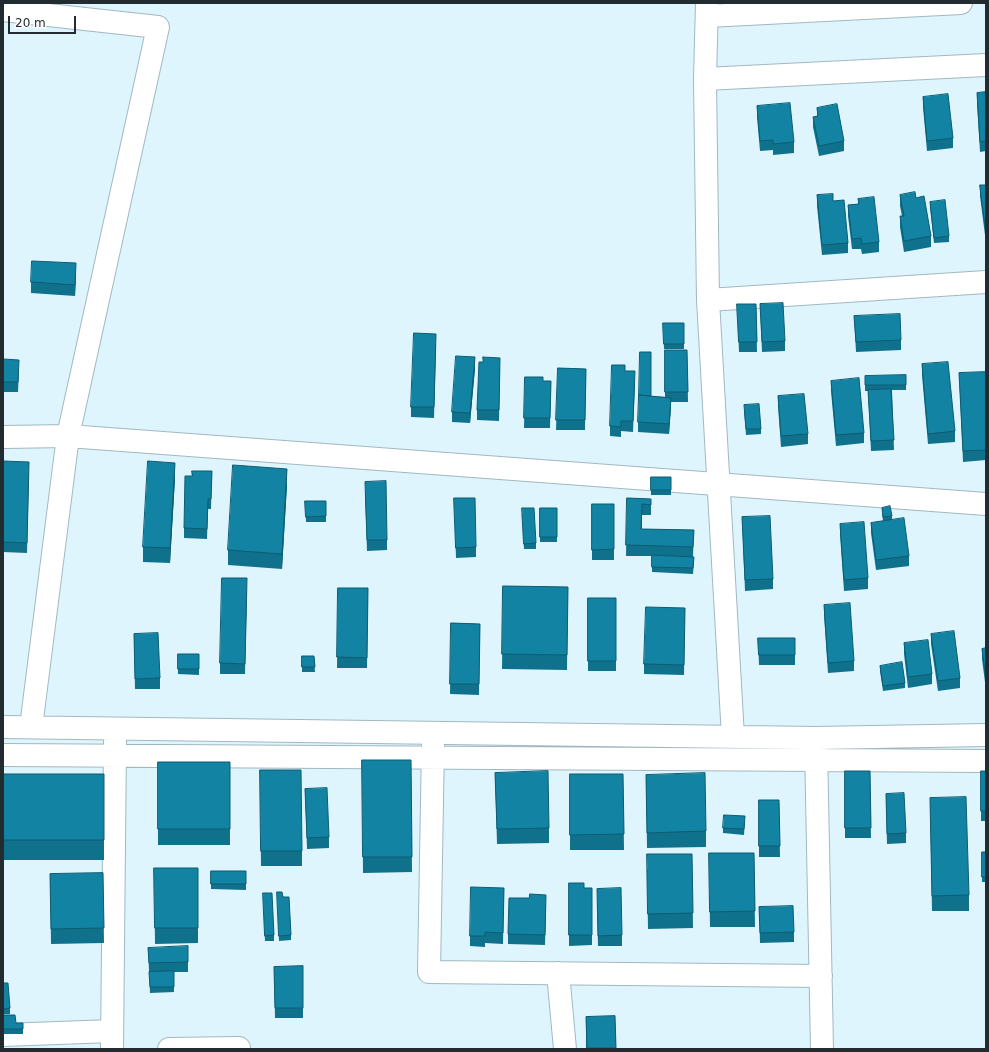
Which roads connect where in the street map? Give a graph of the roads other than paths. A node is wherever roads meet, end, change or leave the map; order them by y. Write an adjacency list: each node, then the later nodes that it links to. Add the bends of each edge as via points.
1 (961, 3): 3 (street)
2 (3, 10): 8 (street, via 158,27)
3 (707, 10): 5 (street)
4 (986, 65): 5 (street)
5 (705, 79): 7 (street)
6 (986, 282): 7 (street)
7 (708, 300): 10 (street)
8 (68, 436): 9 (street); 10 (street); 13 (street)
9 (3, 437)
10 (718, 484): 11 (street); 17 (street)
11 (986, 504)
12 (3, 727): 13 (street)
13 (31, 728): 14 (street)
14 (115, 728): 15 (street); 20 (street)
15 (434, 733): 17 (street); 21 (street)
16 (986, 734): 18 (street)
17 (733, 737): 18 (street)
18 (816, 738): 22 (street)
19 (3, 755): 20 (street)
20 (115, 756): 21 (street); 27 (street)
21 (433, 758): 22 (street); 24 (street, via 429,972)
22 (817, 761): 23 (street); 25 (street)
23 (986, 761)
24 (558, 973): 25 (street); 30 (street)
25 (820, 976): 31 (street)
26 (3, 1035): 27 (street)
27 (112, 1040)
28 (239, 1048): 29 (street)
29 (169, 1049)
30 (565, 1049)
31 (822, 1049)

